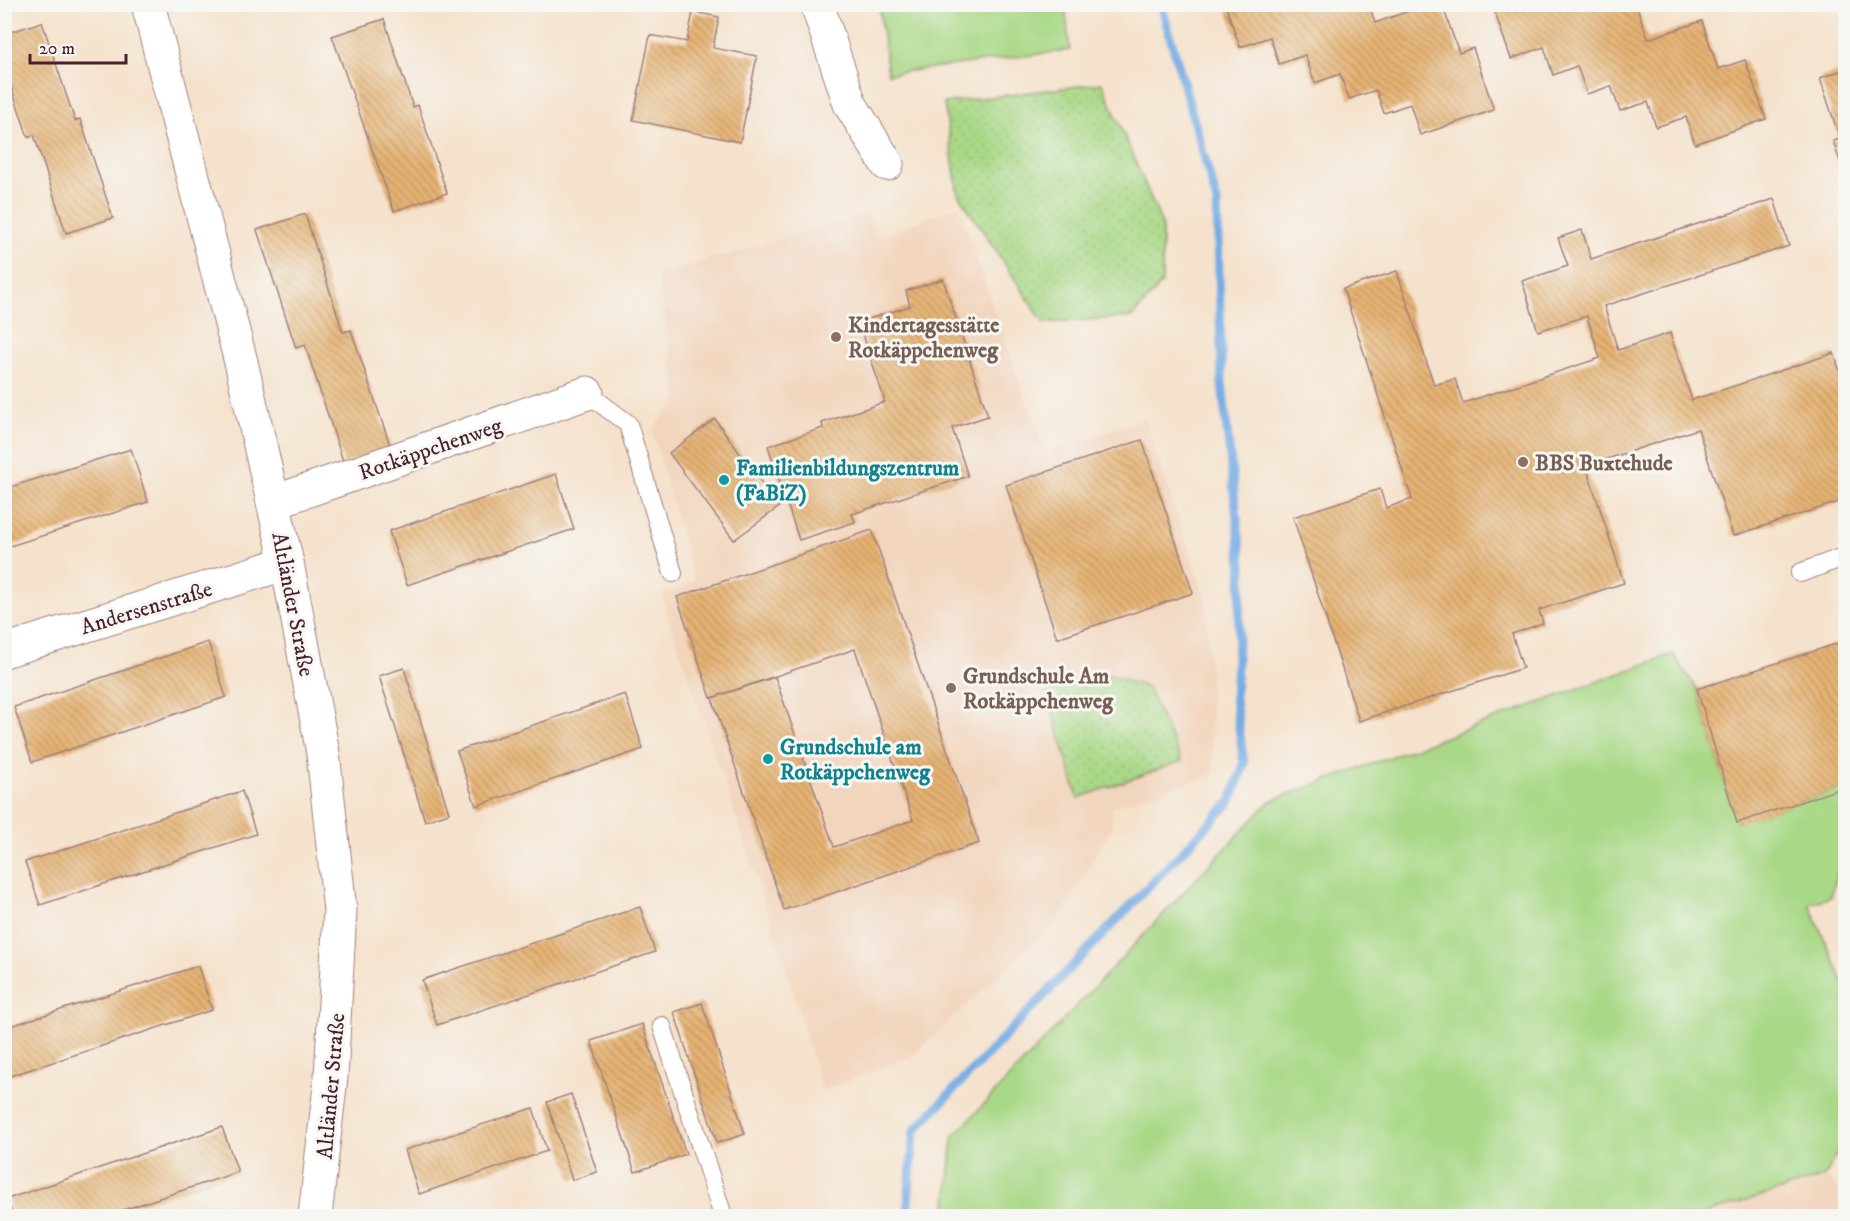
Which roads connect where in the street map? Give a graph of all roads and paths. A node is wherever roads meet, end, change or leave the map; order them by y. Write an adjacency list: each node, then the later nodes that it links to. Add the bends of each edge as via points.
1 (817, 4): 3 (street, via 850,104)
2 (155, 6): 5 (street, Altländer Straße)
3 (887, 164)
4 (587, 393): 5 (street, Rotkäppchenweg); 8 (lane, via 628,424)
5 (274, 502): 7 (street, Altländer Straße)
6 (1845, 556): 9 (lane)
7 (287, 563): 10 (street, Andersenstraße); 12 (street, Altländer Straße, via 323,753 340,910 338,996)
8 (673, 573)
9 (1800, 573)
10 (4, 651)
11 (662, 1026): 13 (lane)
12 (315, 1216)
13 (723, 1216)

